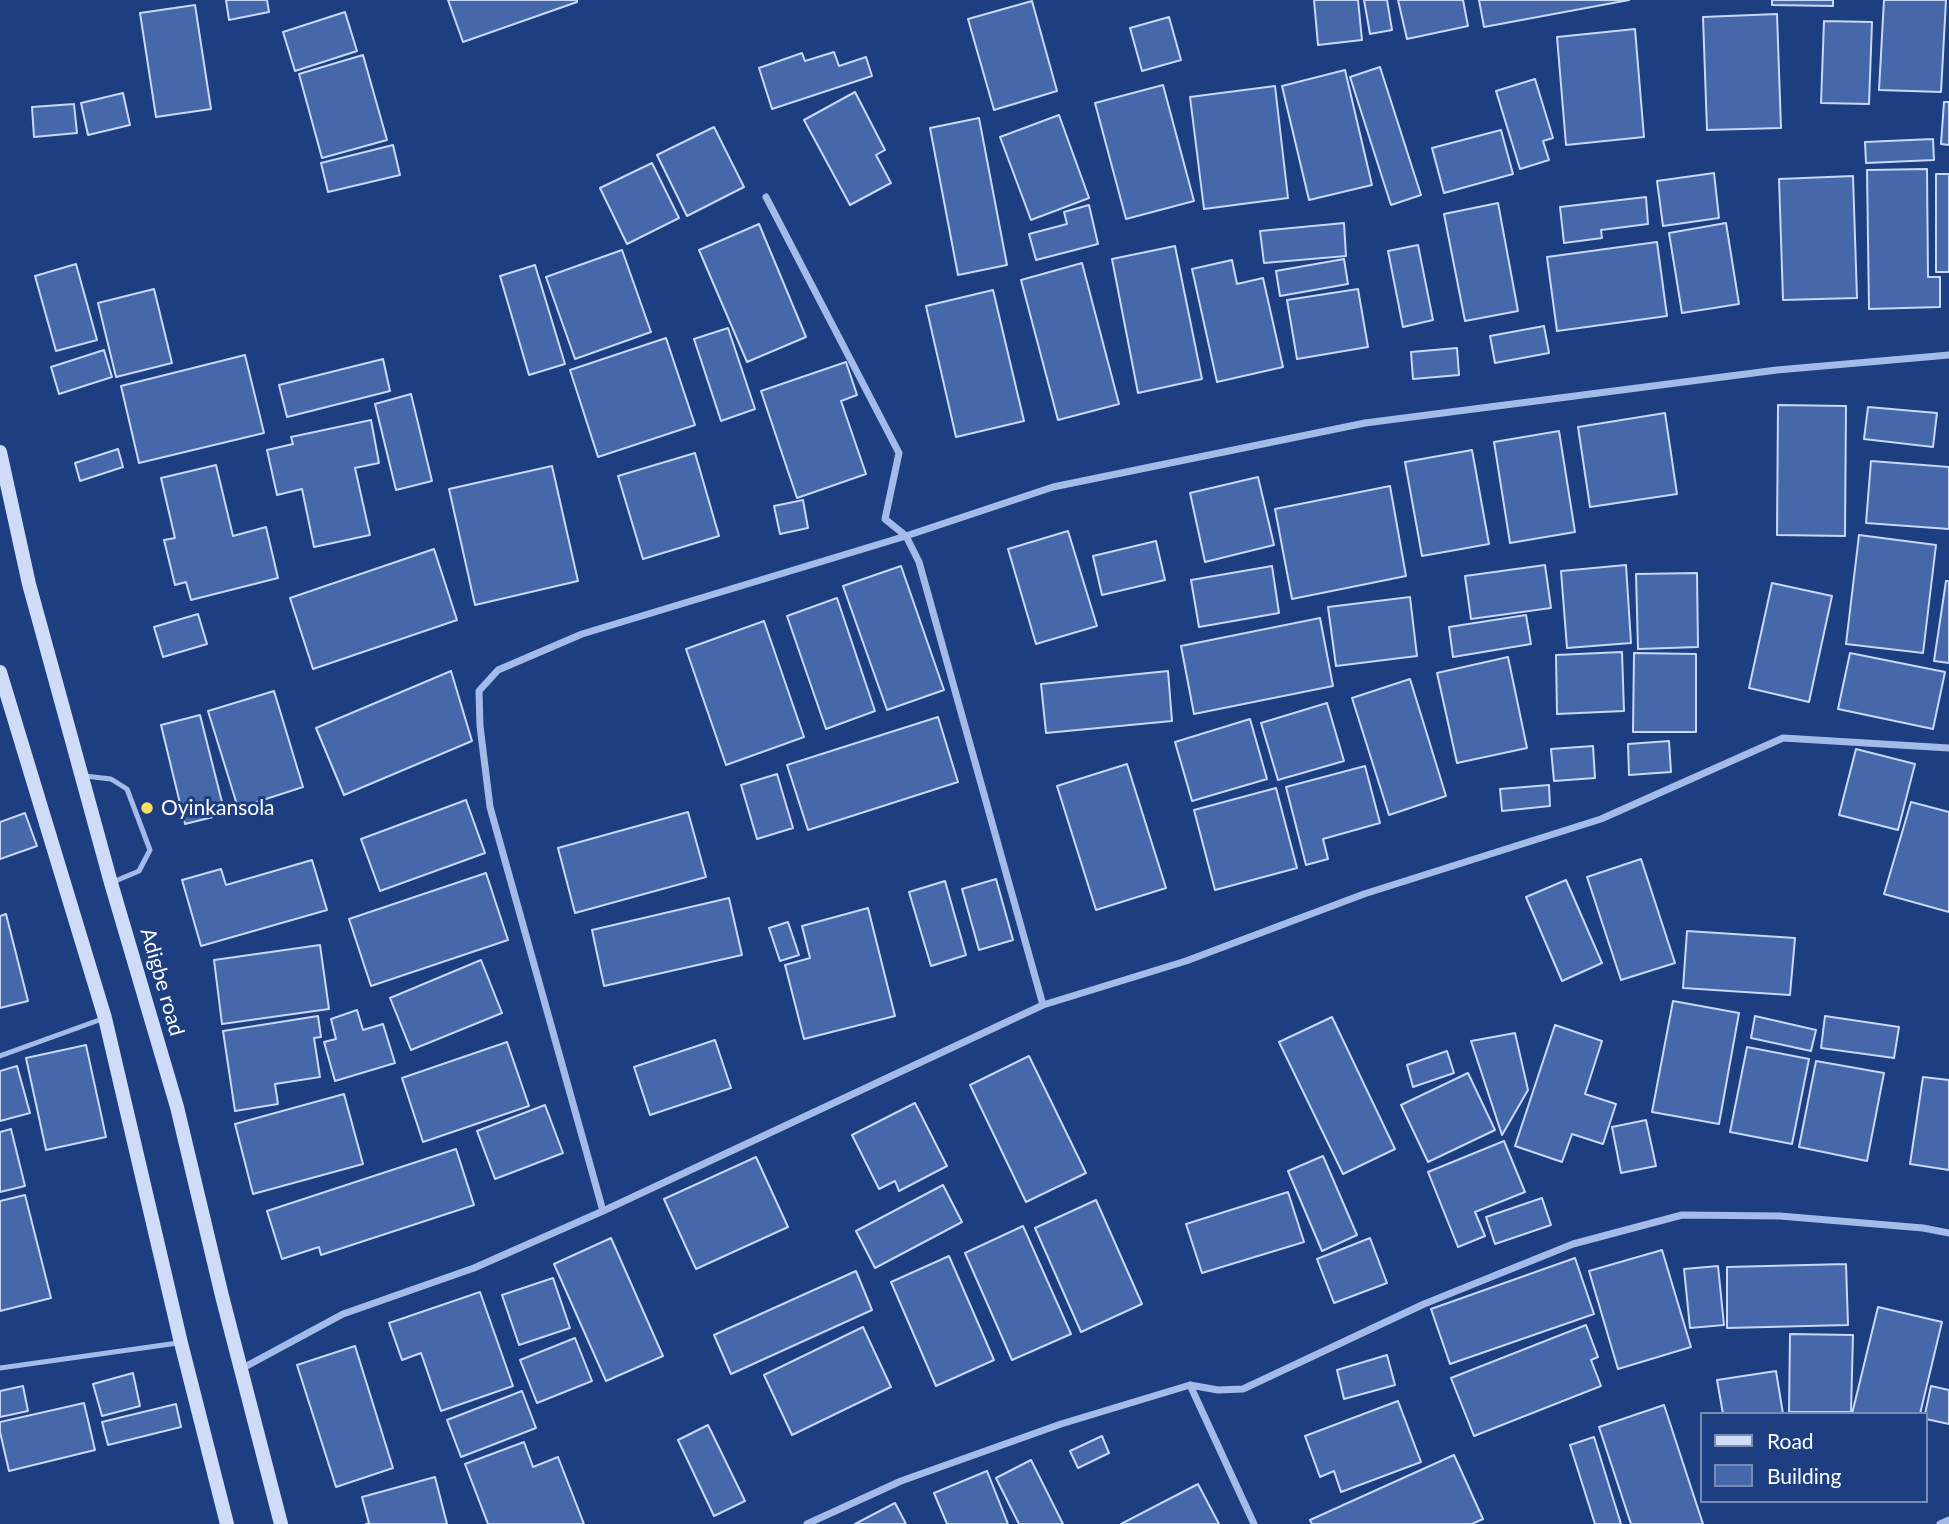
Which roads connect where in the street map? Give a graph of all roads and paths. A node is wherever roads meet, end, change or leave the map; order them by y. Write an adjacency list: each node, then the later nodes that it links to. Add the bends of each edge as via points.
1 (766, 197): 4 (street, via 899,453 886,519)
2 (1949, 355): 4 (street, via 1777,370 1365,423 1053,487)
3 (0, 452): 7 (main road, Adigbe road, via 29,584)
4 (906, 536): 9 (street, via 919,562); 12 (street, via 582,634 498,670 479,691 490,807)
5 (0, 672): 10 (main road)
6 (1949, 748): 9 (street, via 1783,738 1601,819 1364,894 1186,961)
7 (82, 776): 8 (main road, Adigbe road); 8 (lane, via 111,779 127,789 150,850 139,872)
8 (111, 883): 16 (main road, Adigbe road, via 177,1107)
9 (1043, 1005): 12 (street)
10 (105, 1018): 11 (lane); 14 (main road)
11 (0, 1056)
12 (603, 1212): 16 (street, via 474,1268 343,1314)
13 (1949, 1233): 17 (street, via 1780,1216 1682,1215 1560,1249 1424,1304 1243,1389)
14 (181, 1343): 15 (lane); 19 (main road)
15 (0, 1368)
16 (241, 1369): 20 (main road, Adigbe road)
17 (1189, 1385): 21 (street, via 1060,1424 914,1477); 22 (street)
18 (1949, 1521): 23 (street)
19 (228, 1524)
20 (281, 1524)
21 (807, 1524)
22 (1254, 1524)
23 (1940, 1524)

